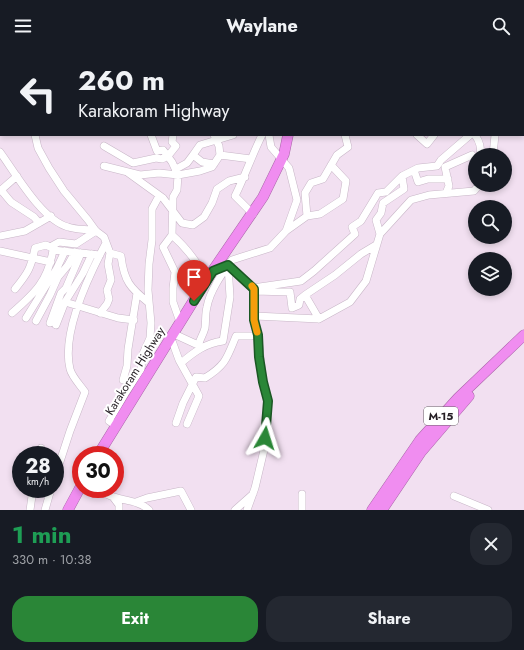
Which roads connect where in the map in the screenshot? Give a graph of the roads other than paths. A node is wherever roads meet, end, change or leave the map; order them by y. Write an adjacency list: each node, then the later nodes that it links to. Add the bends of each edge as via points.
1 (35, 136): 44 (street, via 38,148 49,168)
2 (151, 136): 21 (street, via 157,151 163,150)
3 (173, 136): 21 (street, via 172,142 176,146)
4 (227, 136): 14 (street)
5 (262, 136): 23 (street)
6 (269, 136): 24 (street, via 271,147)
7 (288, 136): 24 (highway, Karakoram Highway)
8 (344, 136): 26 (street, via 348,147 337,155)
9 (418, 136): 10 (street, via 427,144)
10 (433, 136)
11 (469, 136): 28 (street, via 437,166)
12 (475, 136): 16 (street)
13 (495, 136): 17 (street)
14 (215, 138): 19 (street, via 200,145); 20 (street)
15 (104, 146): 21 (street, via 133,163)
16 (481, 148)
17 (494, 148)
18 (0, 152): 31 (street)
19 (193, 155): 25 (street, via 202,162); 30 (street)
20 (220, 155): 23 (street); 25 (street)
21 (168, 156): 30 (street)
22 (468, 157): 34 (street, via 445,167)
23 (250, 159): 33 (street)
24 (282, 160): 40 (highway, Karakoram Highway); 45 (street, via 289,168 297,200)
25 (214, 164): 30 (street, via 200,171)
26 (331, 165): 42 (street, via 323,178 311,183 305,193); 42 (street, via 346,181 343,199 320,214)
27 (104, 166): 29 (street)
28 (414, 170): 32 (street); 34 (street, via 418,182)
29 (127, 172): 30 (street, via 140,175); 38 (street)
30 (177, 172): 39 (street)
31 (17, 176): 36 (street); 41 (street, via 38,206)
32 (402, 176): 46 (street, via 404,189 383,203 382,213 376,220); 62 (street, via 386,192 378,193 361,221 352,227 355,234 314,271 301,281)
33 (245, 177): 39 (street, via 229,181 217,190 204,217 193,225 182,223); 40 (street, via 235,196)
34 (448, 179): 37 (street)
35 (468, 189): 37 (street)
36 (1, 190): 43 (street, via 11,202)
37 (446, 193): 46 (street, via 411,200)
38 (159, 196): 39 (street); 66 (street, via 152,209)
39 (173, 211): 47 (street)
40 (253, 214): 60 (highway, Karakoram Highway)
41 (51, 216): 43 (street); 44 (street, via 68,227)
42 (307, 216): 45 (street)
43 (39, 223): 48 (street, via 25,232)
44 (96, 231): 49 (street, via 104,237); 57 (street, via 76,244 59,242 50,247 46,245 35,248)
45 (286, 231): 59 (street, via 270,248 232,260)
46 (380, 234): 50 (street)
47 (172, 235): 60 (street); 75 (street, via 163,247 175,272 174,302)
48 (0, 236)
49 (106, 244): 54 (street); 56 (street)
50 (376, 245): 64 (street); 72 (street, via 366,281 350,302)
51 (0, 251): 57 (street)
52 (65, 251): 53 (street); 58 (street, via 53,250); 71 (street)
53 (78, 253): 55 (street); 65 (street, via 66,288 61,293 53,324); 74 (street, via 58,277)
54 (110, 253): 63 (street, via 121,256 126,280); 69 (street, via 108,264 111,280 107,290 109,299)
55 (92, 254): 56 (street); 65 (street)
56 (100, 255): 67 (street)
57 (33, 258): 58 (street); 61 (street, via 29,271)
58 (51, 262): 68 (street, via 44,280)
59 (228, 265): 60 (street); 62 (street); 80 (street, via 216,284 207,306 205,329); 80 (street, via 230,297 223,341)
60 (210, 275): 75 (highway, Karakoram Highway)
61 (15, 289)
62 (254, 290): 64 (street, via 290,292 292,308 299,305 300,299); 70 (street)
63 (137, 293): 66 (street); 73 (street)
64 (305, 295): 72 (street)
65 (65, 302): 67 (street)
66 (150, 303): 82 (street, via 150,338 142,356 141,369)
67 (79, 306): 69 (street); 88 (street, via 70,336 70,370 85,392)
68 (12, 313)
69 (100, 313): 73 (street)
70 (255, 316): 72 (street); 76 (street)
71 (26, 318)
72 (319, 318)
73 (134, 320): 82 (street, via 123,380)
74 (36, 321)
75 (180, 322): 78 (highway, Karakoram Highway)
76 (258, 335): 83 (street, via 236,336 224,364 205,378 196,376); 89 (street, via 259,357 268,401 264,450)
77 (524, 335): 107 (highway, M-15, via 458,398 420,440)
78 (172, 336): 80 (street); 81 (street); 86 (highway, Karakoram Highway)
79 (524, 343): 108 (highway, M-15, via 466,399 421,452)
80 (198, 347): 81 (street)
81 (181, 362): 83 (street)
82 (133, 381): 86 (street, via 109,421)
83 (192, 384): 84 (street); 85 (street, via 198,396)
84 (176, 423)
85 (188, 424)
86 (116, 426): 87 (highway, Karakoram Highway)
87 (104, 446)
88 (64, 449)
89 (253, 494): 104 (street); 105 (street)
90 (302, 494): 106 (street)
91 (454, 496): 109 (street)
92 (32, 498): 98 (street)
93 (48, 498): 99 (street)
94 (74, 498): 100 (highway)
95 (114, 498): 101 (street, via 119,505)
96 (118, 498): 97 (street)
97 (136, 502): 102 (street); 103 (street, via 181,491)
98 (30, 510)
99 (45, 510)
100 (68, 510)
101 (118, 510)
102 (149, 510)
103 (191, 510)
104 (234, 510)
105 (248, 510)
106 (302, 510)
107 (372, 510)
108 (382, 510)
109 (488, 510)

